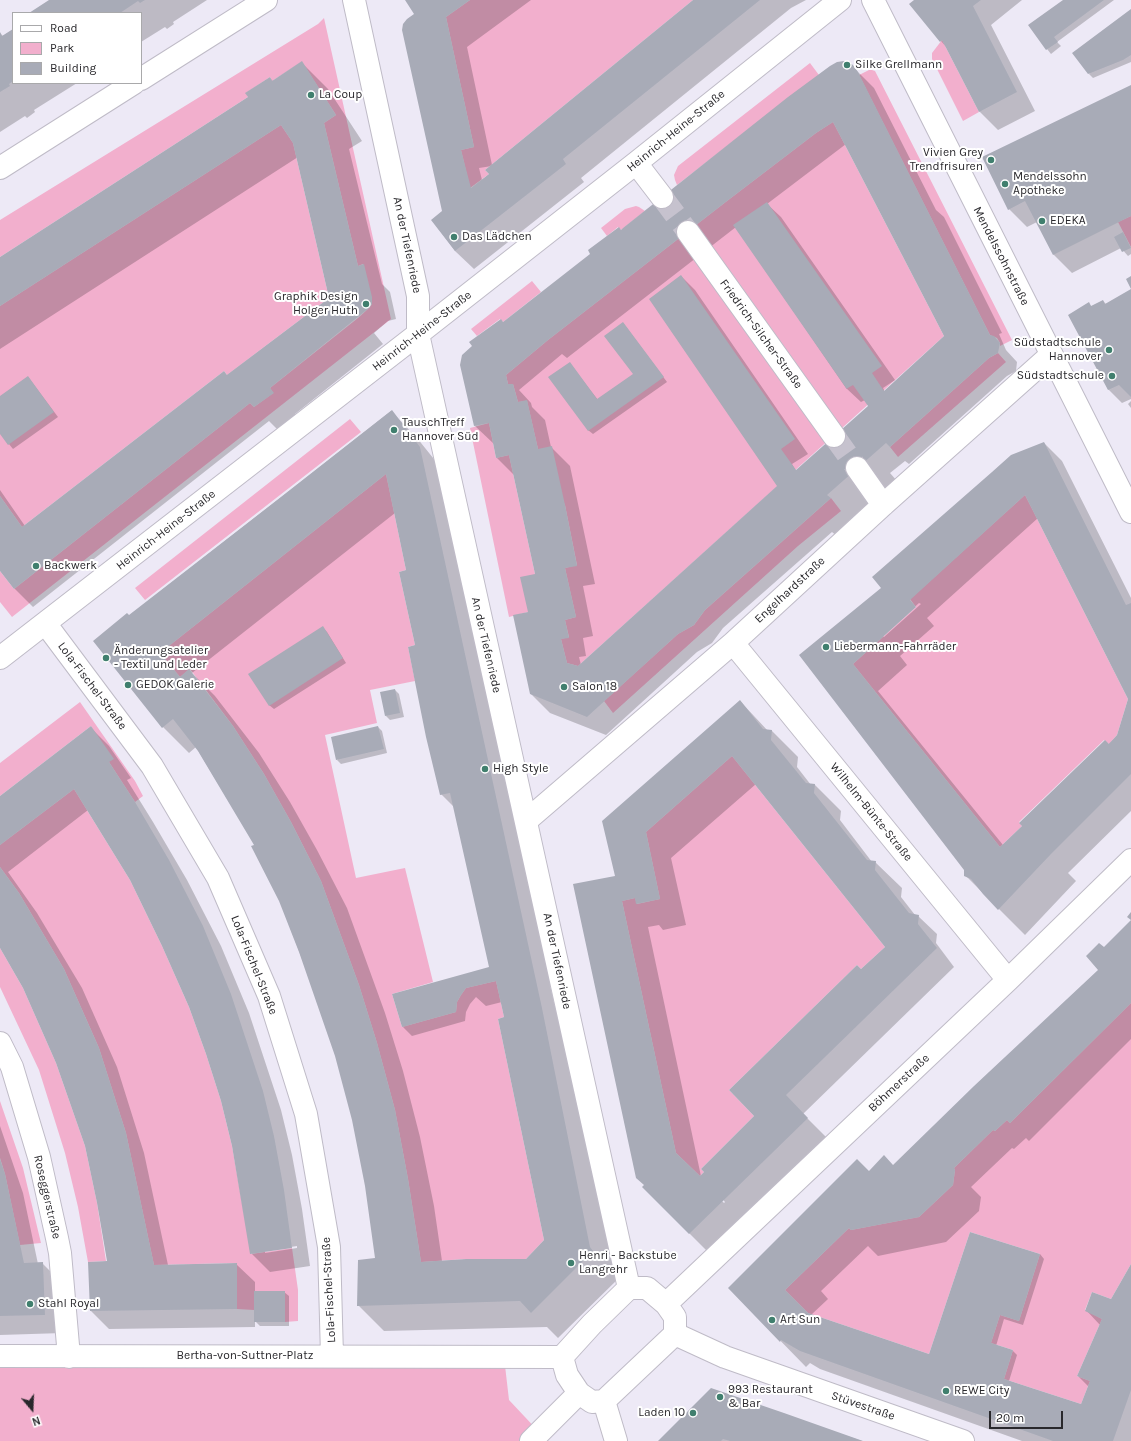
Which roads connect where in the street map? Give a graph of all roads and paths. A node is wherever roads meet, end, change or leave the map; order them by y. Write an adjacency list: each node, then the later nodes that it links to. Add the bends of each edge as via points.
1 (266, 0): 5 (street)
2 (354, 0): 11 (street, An der Tiefenriede, via 418,296)
3 (840, 0): 7 (street, Heinrich-Heine-Straße)
4 (873, 0): 12 (street, Mendelssohnstraße)
5 (142, 78)
6 (132, 84): 8 (street)
7 (636, 163): 9 (street); 11 (street, Heinrich-Heine-Straße)
8 (0, 168)
9 (662, 197)
10 (688, 232): 13 (street, Friedrich-Silcher-Straße)
11 (418, 334): 17 (street, Heinrich-Heine-Straße); 20 (street, An der Tiefenriede)
12 (1051, 355): 15 (street, Engelhardstraße); 16 (street, Mendelssohnstraße)
13 (834, 436)
14 (857, 468): 15 (street)
15 (883, 505): 18 (street, Engelhardstraße)
16 (1131, 512)
17 (45, 623): 19 (street, Heinrich-Heine-Straße); 28 (street, Lola-Fischel-Straße, via 152,766 218,878 269,996 306,1114 327,1231)
18 (733, 643): 20 (street, Engelhardstraße); 22 (street, Wilhelm-Bünte-Straße)
19 (3, 650)
20 (526, 821): 24 (street, An der Tiefenriede)
21 (1131, 860): 22 (street, Böhmerstraße)
22 (1008, 980): 25 (street, Böhmerstraße)
23 (0, 1043): 29 (street, Roseggerstraße, via 12,1067 37,1151 57,1238)
24 (629, 1288): 25 (street, via 647,1288); 30 (street)
25 (666, 1304): 26 (street, via 675,1317)
26 (675, 1334): 32 (street); 35 (street, Stüvestraße, via 724,1357)
27 (0, 1356): 29 (street, Bertha-von-Suttner-Platz)
28 (332, 1356): 29 (street, Bertha-von-Suttner-Platz); 30 (street, Bertha-von-Suttner-Platz)
29 (69, 1357)
30 (562, 1357): 31 (street, via 567,1375)
31 (579, 1393): 32 (street, via 592,1402); 33 (street)
32 (604, 1401): 34 (street)
33 (531, 1441)
34 (616, 1441)
35 (962, 1441)

